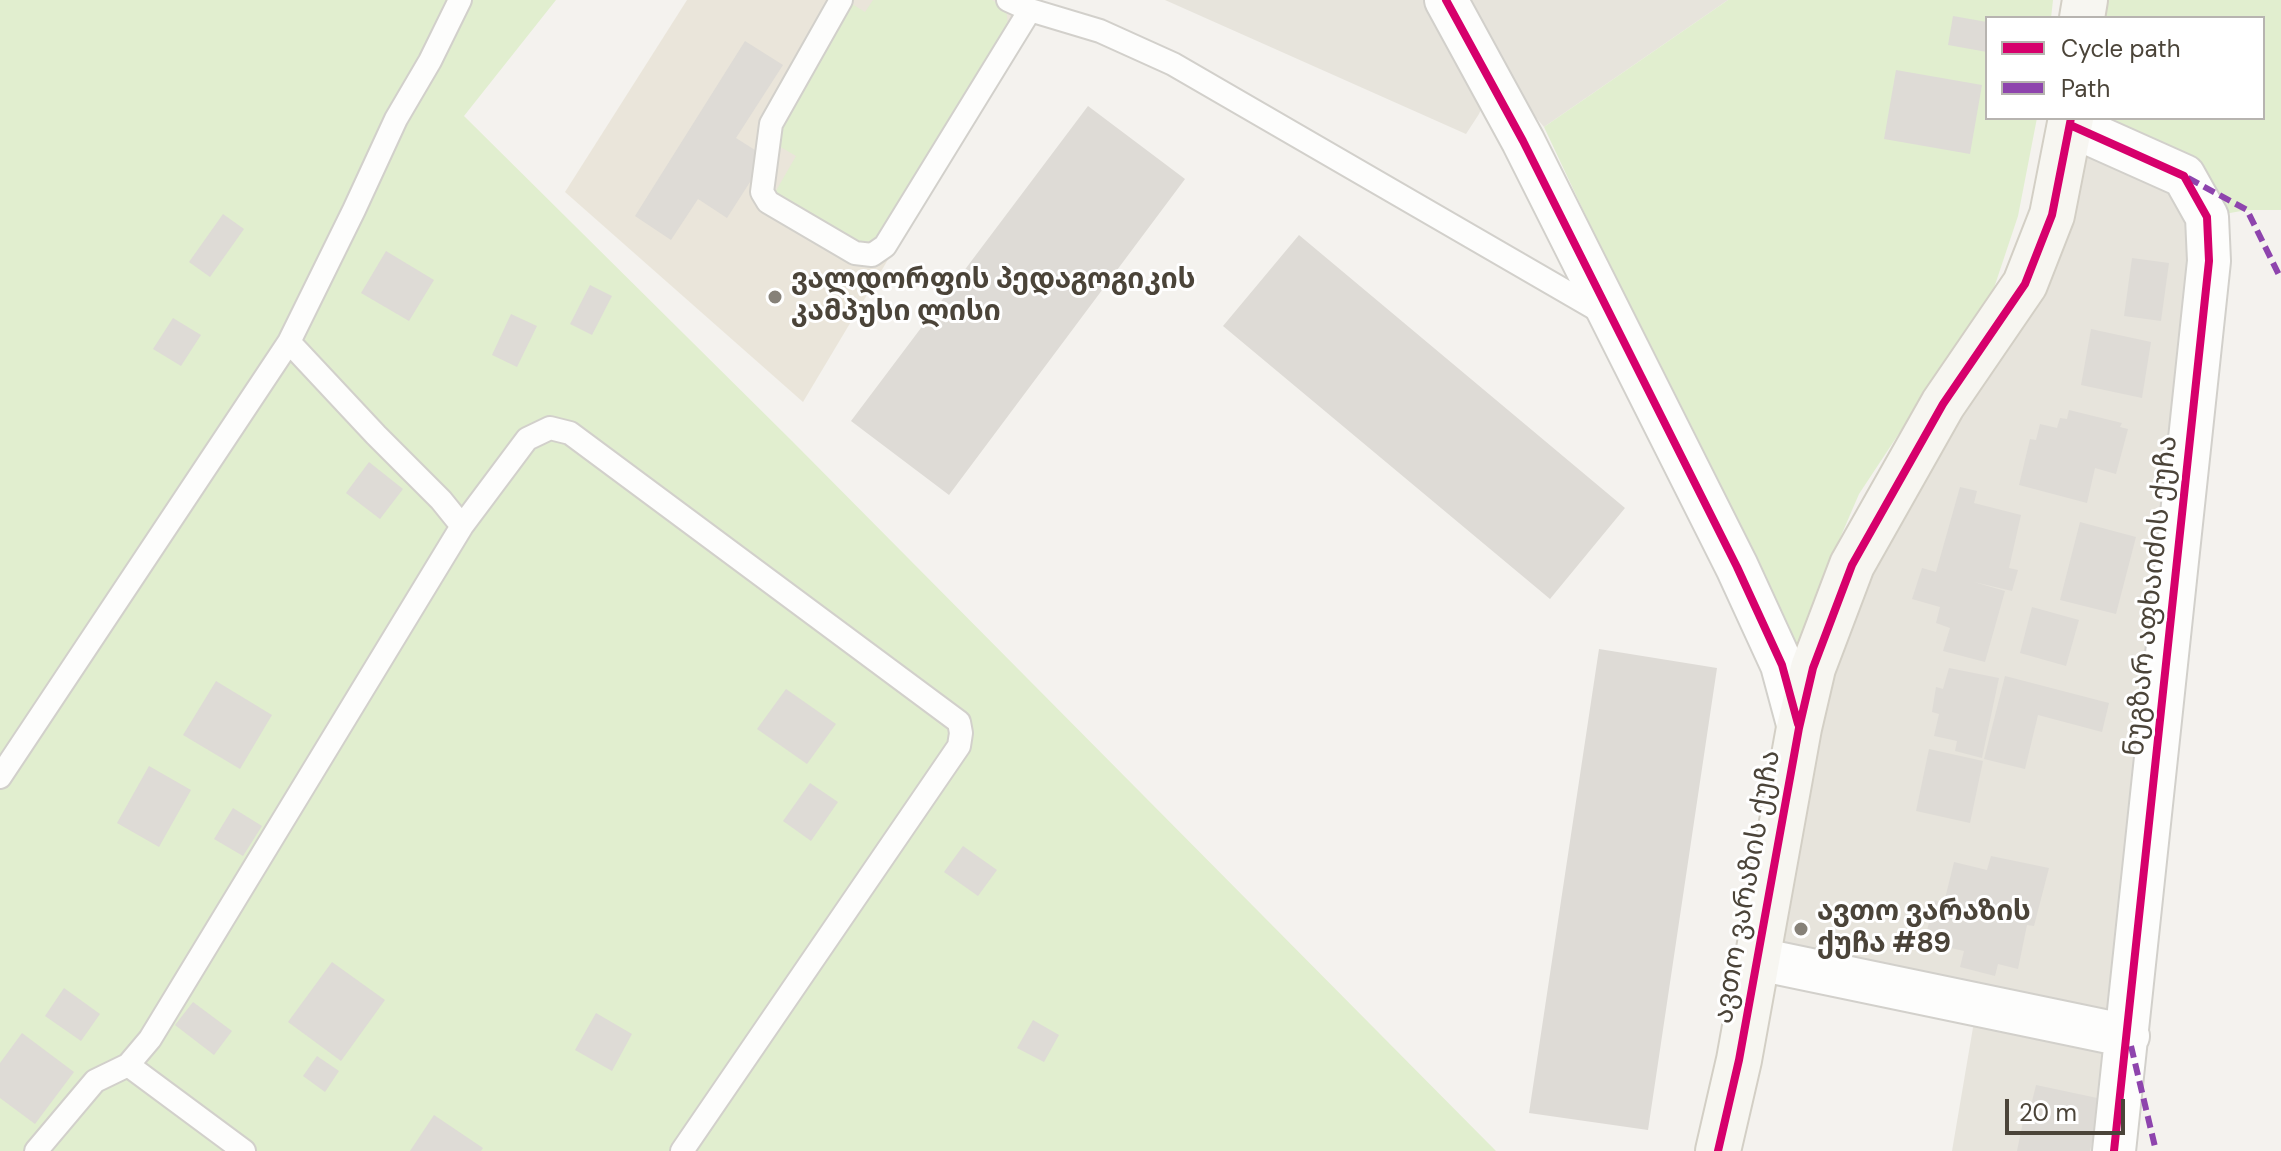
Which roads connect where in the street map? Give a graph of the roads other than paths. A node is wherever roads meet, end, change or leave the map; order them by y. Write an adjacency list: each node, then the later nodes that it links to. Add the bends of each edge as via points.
1 (460, 0): 8 (lane, via 396,119)
2 (841, 0): 5 (lane, via 771,124 762,192 768,202 855,253 872,255 885,246)
3 (1008, 0): 5 (lane)
4 (1446, 0): 7 (street)
5 (1030, 10): 7 (lane, via 1100,31 1173,64)
6 (2070, 122): 10 (street, ავთო ვარაზის ქუჩა, via 2052,215 2025,284 1943,404 1852,565 1813,668); 13 (street, ნუგზარ აფხაიძის ქუჩა, via 2184,176 2207,217 2209,261)
7 (1614, 320): 10 (street, via 1782,665)
8 (289, 342): 9 (lane); 11 (lane)
9 (462, 526): 14 (lane, via 150,1039); 17 (lane, via 527,439 550,428 570,433 959,722 959,746)
10 (1799, 728): 12 (street, ავთო ვარაზის ქუჩა)
11 (0, 777)
12 (1758, 959): 13 (street); 18 (street, ავთო ვარაზის ქუჩა)
13 (2128, 1036): 19 (street, ნუგზარ აფხაიძის ქუჩა)
14 (128, 1065): 15 (lane, via 95,1081); 16 (lane)
15 (36, 1151)
16 (244, 1151)
17 (682, 1151)
18 (1718, 1151)
19 (2114, 1151)

